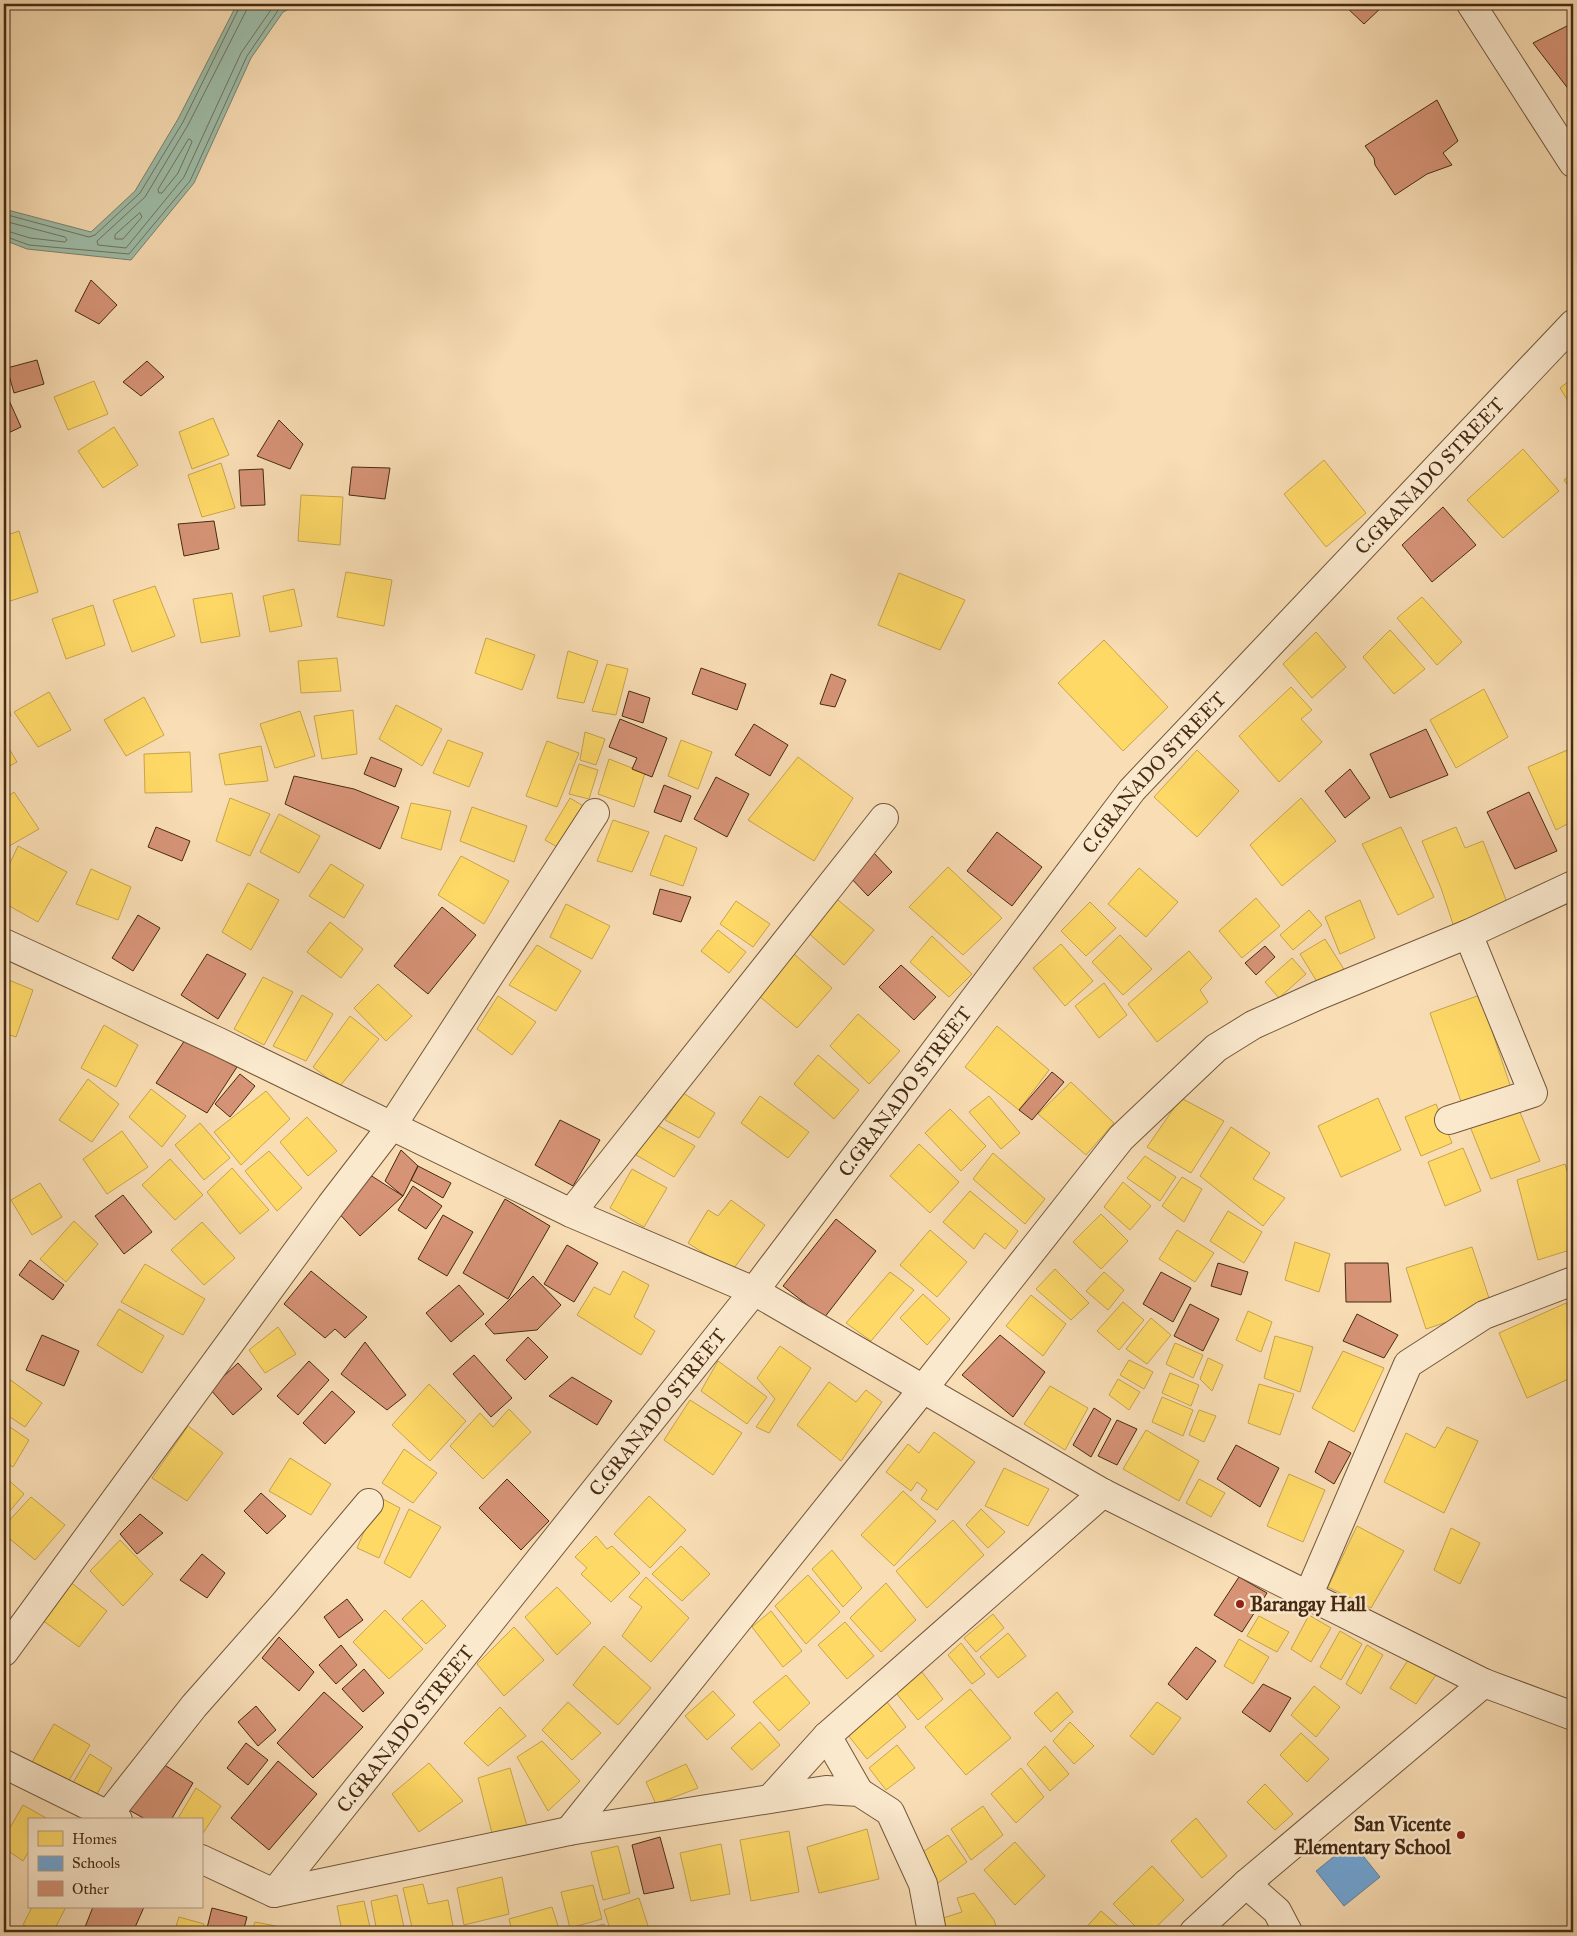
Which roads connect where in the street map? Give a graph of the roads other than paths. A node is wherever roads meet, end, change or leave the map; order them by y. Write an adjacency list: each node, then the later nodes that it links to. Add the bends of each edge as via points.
1 (1470, 4): 2 (street)
2 (1573, 164)
3 (1573, 324): 13 (street, C.GRANADO STREET, via 1132,790)
4 (595, 813): 10 (street)
5 (884, 818): 11 (street)
6 (1573, 886): 7 (street)
7 (1468, 934): 9 (street, via 1533,1093); 14 (street, via 1317,996 1254,1025 1216,1048 1121,1138)
8 (4, 943): 10 (street, via 219,1042)
9 (1449, 1120)
10 (391, 1127): 11 (street); 18 (street)
11 (571, 1213): 13 (street)
12 (1573, 1282): 17 (street, via 1484,1315 1408,1364)
13 (754, 1291): 14 (street); 29 (street, C.GRANADO STREET)
14 (923, 1388): 15 (street); 26 (street)
15 (1103, 1493): 17 (street); 21 (street)
16 (369, 1503): 25 (street, via 194,1706)
17 (1308, 1596): 19 (street)
18 (4, 1652)
19 (1484, 1683): 20 (street); 28 (street)
20 (1573, 1716)
21 (827, 1736): 23 (street); 24 (street)
22 (4, 1764): 25 (street)
23 (859, 1792): 24 (street, via 826,1790); 30 (street, via 890,1812 922,1884)
24 (771, 1798): 26 (street)
25 (113, 1818)
26 (568, 1830): 29 (street)
27 (202, 1859): 29 (street)
28 (1246, 1884): 31 (street); 32 (street, via 1277,1911)
29 (274, 1893)
30 (932, 1932)
31 (1194, 1932)
32 (1288, 1932)

